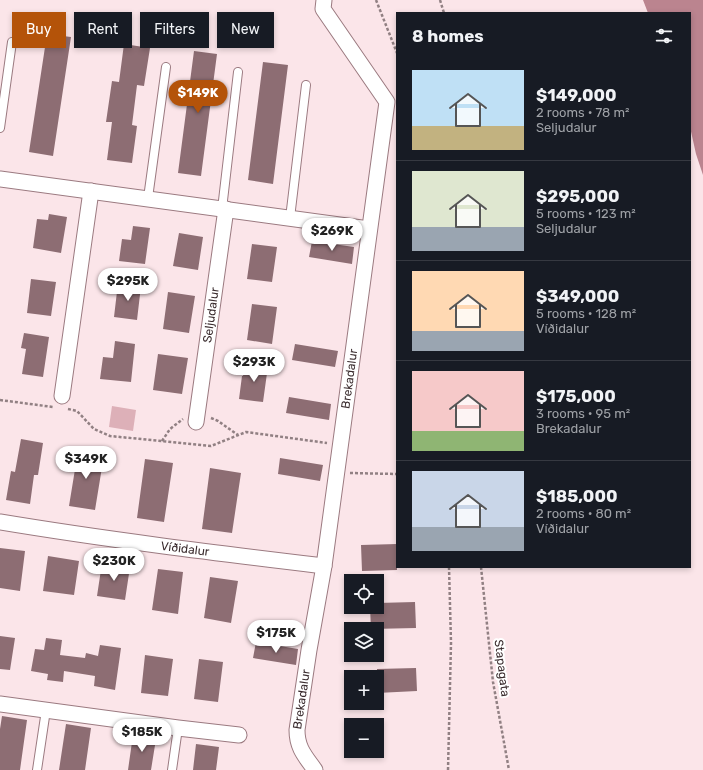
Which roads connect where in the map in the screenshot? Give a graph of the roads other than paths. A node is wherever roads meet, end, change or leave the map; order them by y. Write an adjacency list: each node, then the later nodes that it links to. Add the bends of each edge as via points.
1 (324, 0): 12 (street, Brekadalur, via 324,9 387,102)
2 (12, 42): 6 (lane)
3 (166, 67): 9 (lane)
4 (238, 72): 10 (lane, Seljudalur)
5 (306, 85): 11 (lane)
6 (0, 128)
7 (0, 179): 8 (street)
8 (91, 191): 9 (street); 13 (street)
9 (148, 198): 10 (street)
10 (224, 209): 11 (street); 14 (street, Seljudalur)
11 (290, 218): 12 (street)
12 (370, 229): 16 (street, Brekadalur)
13 (61, 404)
14 (196, 422)
15 (0, 522): 16 (street, Víðidalur, via 195,551)
16 (324, 566): 23 (street, Brekadalur, via 297,730 300,749)
17 (0, 704): 18 (street)
18 (46, 710): 19 (street); 21 (lane)
19 (178, 728): 20 (street); 22 (lane)
20 (238, 735)
21 (37, 770)
22 (172, 770)
23 (315, 770)

